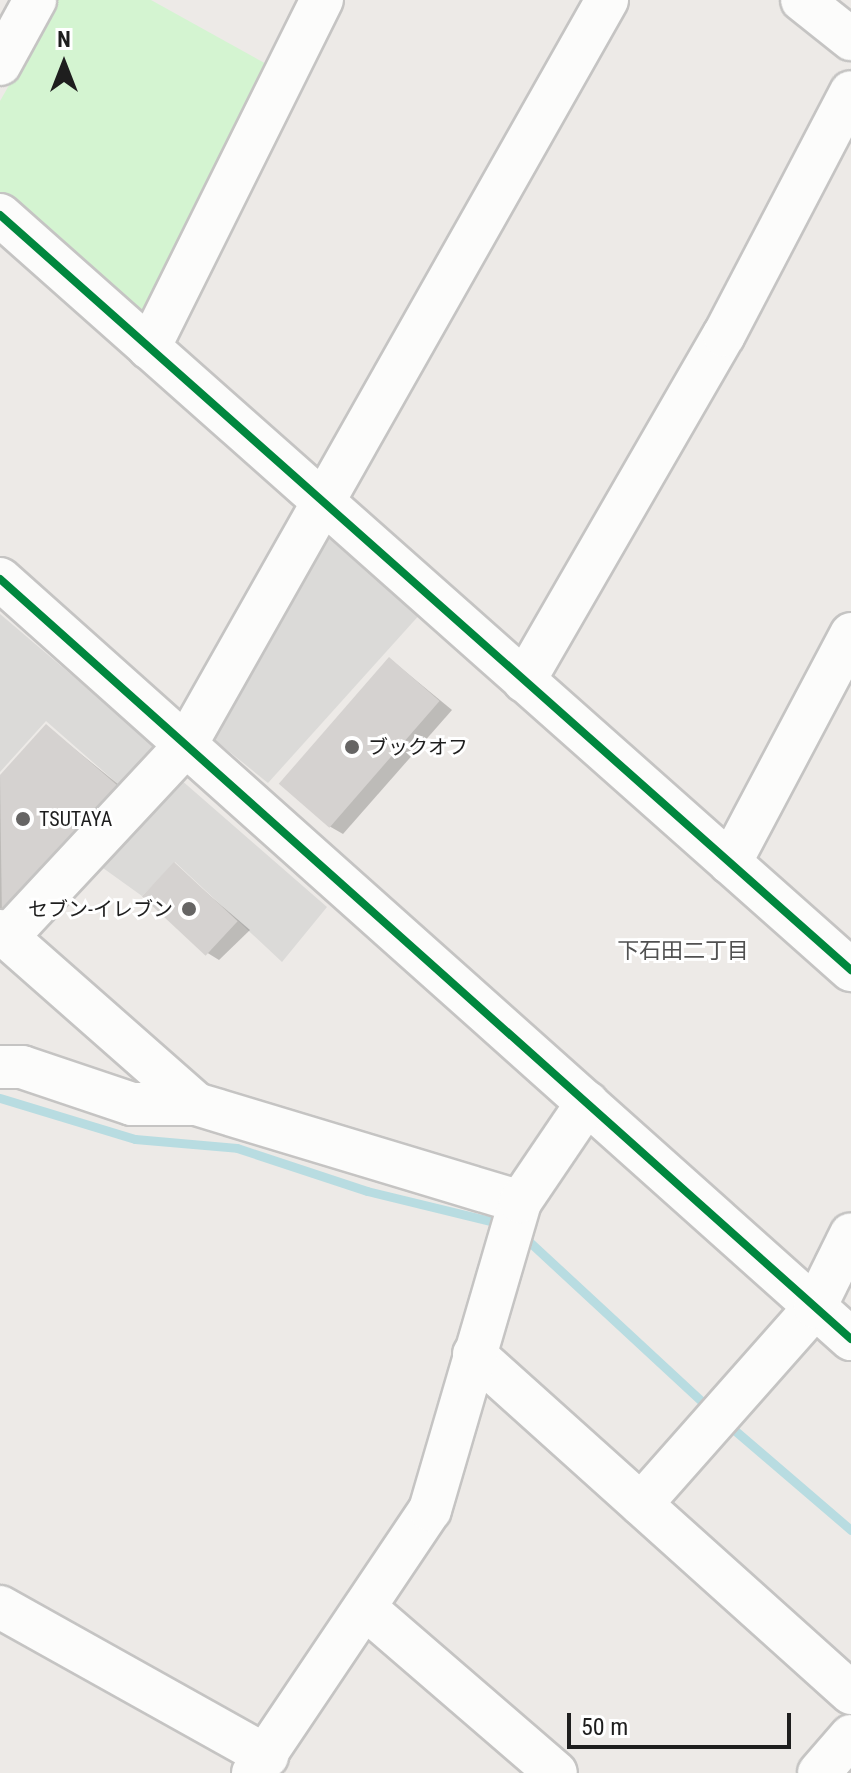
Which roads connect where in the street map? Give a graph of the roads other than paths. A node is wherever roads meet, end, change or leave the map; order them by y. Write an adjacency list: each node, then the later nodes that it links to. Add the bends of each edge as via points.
1 (35, 0): 6 (street)
2 (322, 0): 9 (street)
3 (607, 0): 10 (street)
4 (802, 0): 5 (street)
5 (851, 39)
6 (0, 64)
7 (851, 92): 13 (street, via 724,335)
8 (0, 215): 9 (street)
9 (149, 348): 10 (street)
10 (325, 499): 13 (street); 14 (street)
11 (0, 579): 14 (street)
12 (851, 634): 15 (street)
13 (524, 681): 15 (street)
14 (185, 746): 16 (street); 19 (street)
15 (730, 863): 17 (street)
16 (3, 934): 20 (street)
17 (851, 970)
18 (0, 1067): 20 (street, via 22,1067 132,1104)
19 (587, 1103): 21 (street); 23 (street)
20 (196, 1104): 21 (street)
21 (514, 1220): 25 (street)
22 (851, 1234): 23 (street)
23 (815, 1307): 24 (street); 26 (street)
24 (851, 1339)
25 (474, 1354): 26 (street); 28 (street, via 430,1510)
26 (641, 1504): 29 (street)
27 (0, 1607): 31 (street)
28 (365, 1608): 31 (street); 32 (street)
29 (851, 1693)
30 (851, 1736): 33 (street)
31 (260, 1764)
32 (556, 1773)
33 (819, 1773)

